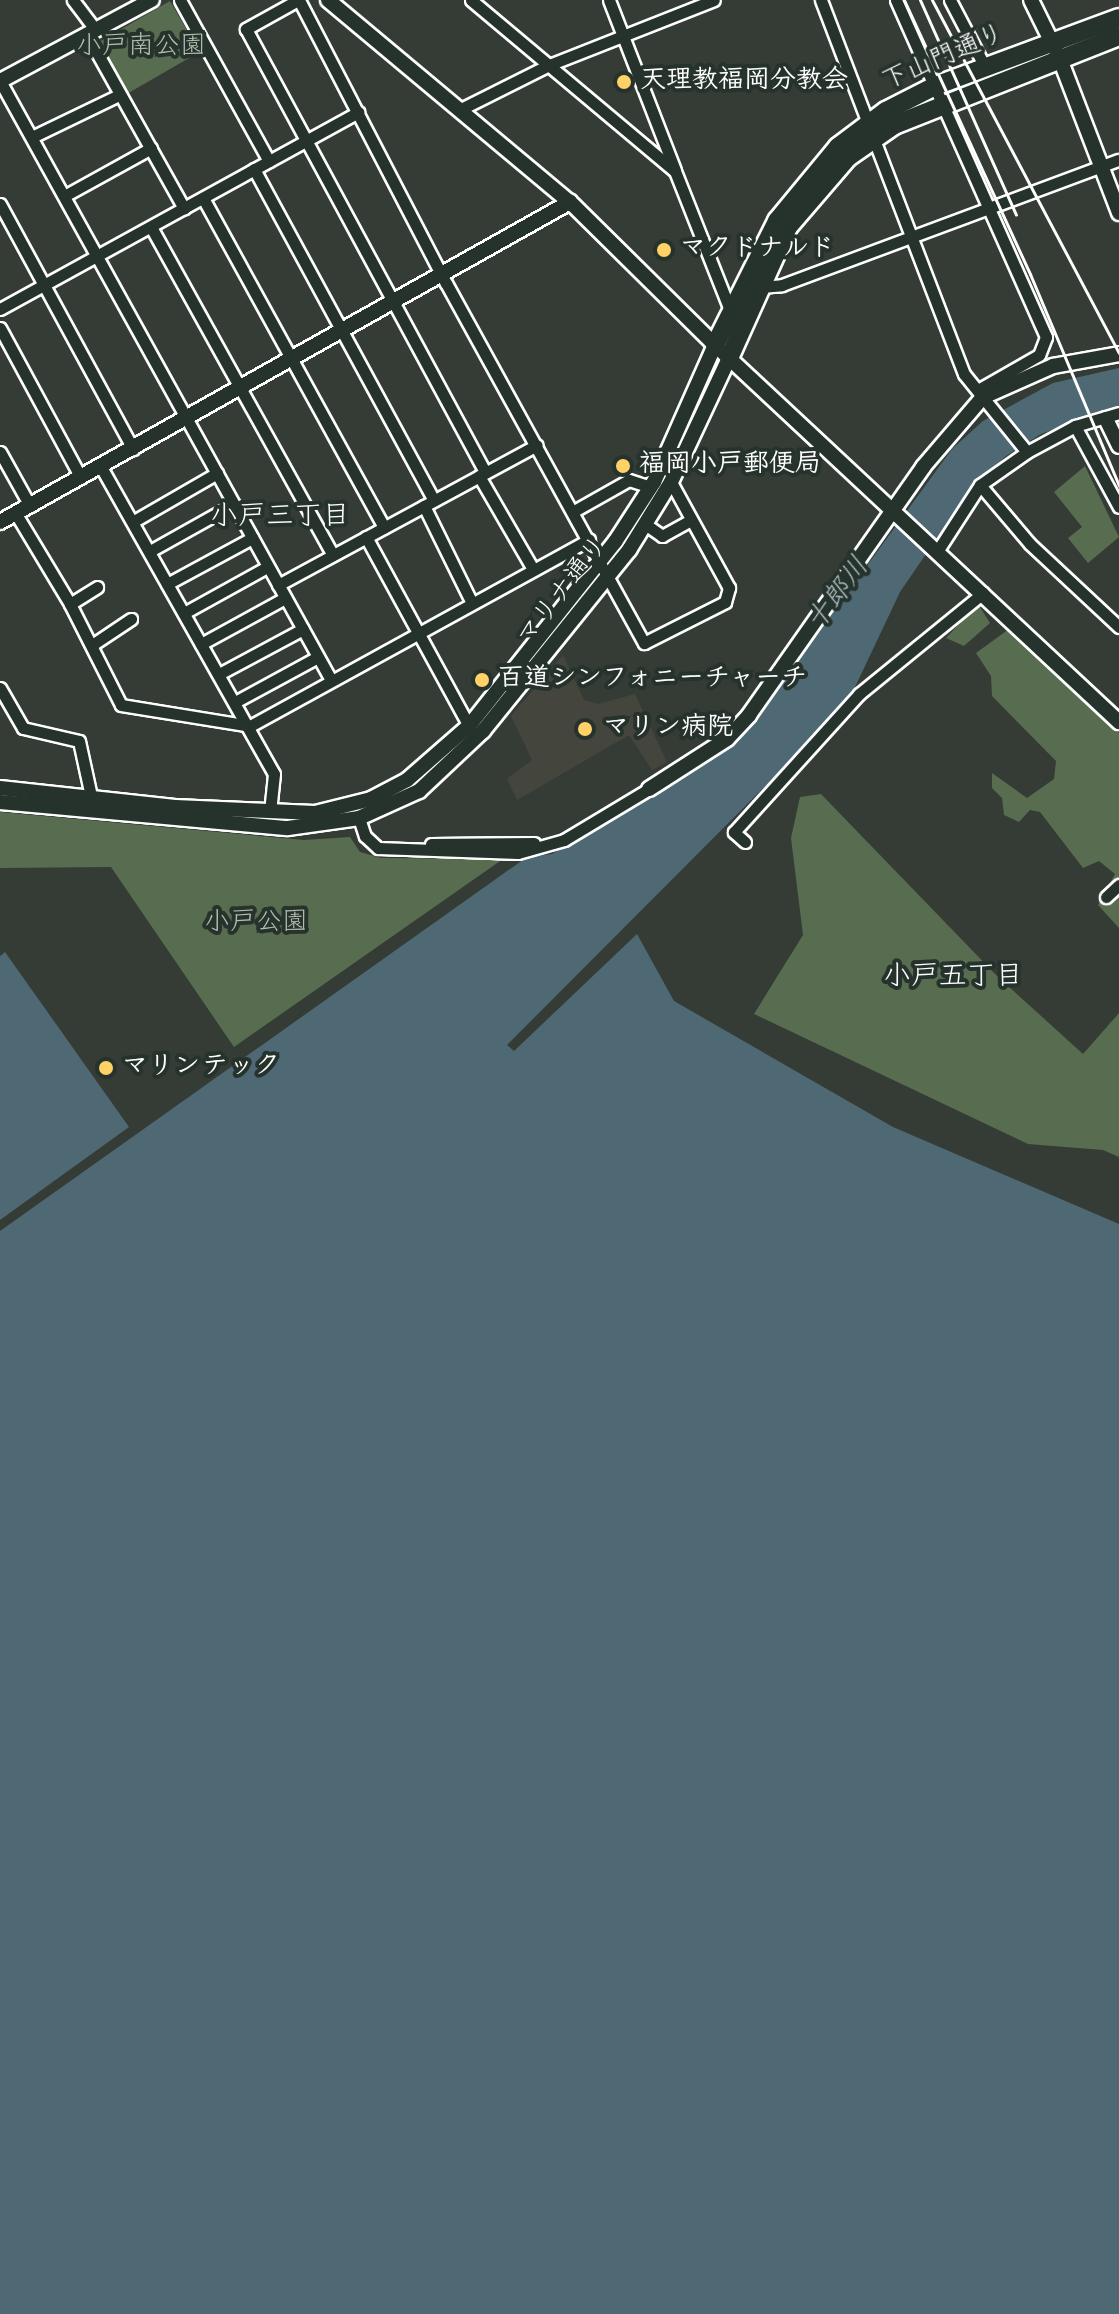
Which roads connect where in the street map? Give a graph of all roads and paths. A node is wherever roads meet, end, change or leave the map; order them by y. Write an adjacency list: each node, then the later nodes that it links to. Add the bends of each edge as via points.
1 (73, 0): 14 (street)
2 (152, 0): 14 (street)
3 (180, 0): 31 (street)
4 (298, 0): 25 (street); 28 (street, via 246,29)
5 (328, 0): 24 (street)
6 (471, 0): 18 (street)
7 (609, 0): 16 (street)
8 (714, 0): 16 (street)
9 (821, 0): 26 (street)
10 (896, 0): 21 (street)
11 (950, 0): 19 (street)
12 (1031, 0): 17 (street)
13 (1119, 18): 17 (main road, 下山門通り)
14 (90, 31): 20 (street); 22 (street)
15 (1119, 36): 17 (main road, 下山門通り)
16 (623, 38): 18 (street); 34 (street)
17 (1054, 52): 19 (main road, 下山門通り); 23 (main road, 下山門通り); 32 (street)
18 (549, 65): 24 (street); 34 (street)
19 (985, 67): 21 (main road, 下山門通り)
20 (0, 81): 27 (street)
21 (935, 86): 23 (street); 26 (main road, 下山門通り)
22 (119, 95): 27 (street); 29 (street)
23 (943, 105): 26 (main road, 下山門通り); 39 (street)
24 (463, 108): 37 (street)
25 (358, 112): 28 (street); 45 (street)
26 (871, 130): 43 (street); 47 (main road, 下山門通り, via 788,227); 50 (main road, 下山門通り, via 809,177 777,221)
27 (34, 136): 35 (street)
28 (307, 140): 31 (street); 48 (street)
29 (151, 148): 35 (street); 40 (street)
30 (1119, 160): 32 (street)
31 (269, 161): 33 (street)
32 (1101, 167): 39 (street); 41 (street)
33 (254, 169): 36 (street); 52 (street)
34 (675, 171): 50 (street)
35 (66, 195): 44 (street)
36 (203, 198): 40 (street); 55 (street)
37 (570, 202): 45 (street); 53 (street)
38 (0, 204): 46 (street)
39 (991, 207): 43 (street); 57 (street, via 1046,337 1039,355)
40 (184, 208): 42 (street)
41 (1119, 213)
42 (151, 227): 44 (street); 56 (street)
43 (912, 238): 47 (street, via 771,289); 57 (street, via 964,374)
44 (99, 255): 46 (street); 59 (street)
45 (444, 276): 48 (street); 61 (street)
46 (45, 285): 49 (street); 64 (street)
47 (761, 287): 53 (main road, 下山門通り)
48 (392, 305): 52 (street); 68 (street)
49 (0, 309)
50 (732, 315): 53 (main road, 下山門通り)
51 (0, 328): 69 (street)
52 (341, 333): 55 (street); 73 (street)
53 (722, 352): 70 (street, マリナ通り); 72 (street, マリナ通り); 77 (street)
54 (1119, 354): 57 (street, via 1053,366)
55 (290, 362): 56 (street); 84 (street)
56 (239, 390): 59 (street); 90 (street)
57 (985, 398): 63 (street); 77 (street, via 960,420)
58 (1112, 416): 60 (street); 62 (street)
59 (188, 419): 64 (street); 67 (street)
60 (1075, 426): 63 (street); 76 (street)
61 (537, 445): 68 (street); 78 (street)
62 (1119, 446)
63 (1024, 448): 71 (street)
64 (133, 449): 66 (street)
65 (0, 452): 75 (street)
66 (101, 467): 69 (street); 81 (street)
67 (217, 473): 74 (street); 81 (street)
68 (482, 474): 73 (street); 93 (street)
69 (81, 478): 75 (street)
70 (671, 482): 80 (street); 83 (street, マリナ通り)
71 (980, 485): 88 (street); 104 (street, via 1030,544)
72 (650, 487): 78 (street, via 629,480); 91 (street, マリナ通り)
73 (429, 503): 84 (street); 100 (street)
74 (234, 504): 86 (street); 89 (street)
75 (30, 506): 79 (street)
76 (1119, 507)
77 (894, 509): 88 (street); 118 (street, via 749,715 727,739)
78 (574, 511): 87 (street)
79 (16, 514): 82 (street); 101 (street)
80 (691, 520): 83 (street, via 662,536); 94 (street, via 729,588 725,602 644,643)
81 (134, 521): 89 (street)
82 (0, 522)
83 (645, 524): 94 (street, マリナ通り)
84 (384, 527): 85 (street)
85 (366, 537): 90 (street); 106 (street)
86 (252, 538): 92 (street); 95 (street)
87 (589, 540): 91 (street); 93 (street)
88 (938, 550): 98 (street)
89 (150, 551): 95 (street)
90 (333, 555): 96 (street)
91 (601, 562): 94 (street); 116 (street, マリナ通り)
92 (267, 567): 96 (street); 102 (street)
93 (533, 569): 100 (street)
94 (608, 577): 122 (street, マリナ通り, via 445,772 394,805)
95 (167, 584): 102 (street)
96 (278, 585): 99 (street)
97 (97, 587): 101 (street)
98 (983, 593): 114 (street); 123 (street, via 859,694 734,832)
99 (285, 598): 105 (street); 107 (street)
100 (472, 603): 106 (street)
101 (70, 604): 108 (street)
102 (184, 613): 107 (street)
103 (131, 619): 108 (street)
104 (1119, 627)
105 (303, 629): 109 (street); 110 (street)
106 (419, 632): 111 (street); 116 (street)
107 (201, 644): 110 (street)
108 (92, 645): 115 (street, via 121,705)
109 (318, 657): 111 (street); 113 (street)
110 (219, 674): 113 (street)
111 (331, 680): 115 (street)
112 (0, 688): 119 (street, via 23,728 79,741)
113 (235, 702): 115 (street)
114 (1119, 722)
115 (250, 726): 121 (street, via 274,774)
116 (469, 726): 121 (street, マリナ通り, via 407,780 371,799 315,813)
117 (0, 788): 119 (street, マリナ通り)
118 (649, 789): 122 (street, via 544,848 518,853 370,844)
119 (91, 796): 121 (street, マリナ通り)
120 (0, 802): 122 (street, マリナ通り, via 288,828)
121 (270, 812)
122 (359, 818)
123 (745, 842)
124 (1119, 885): 125 (street)
125 (1106, 897)

